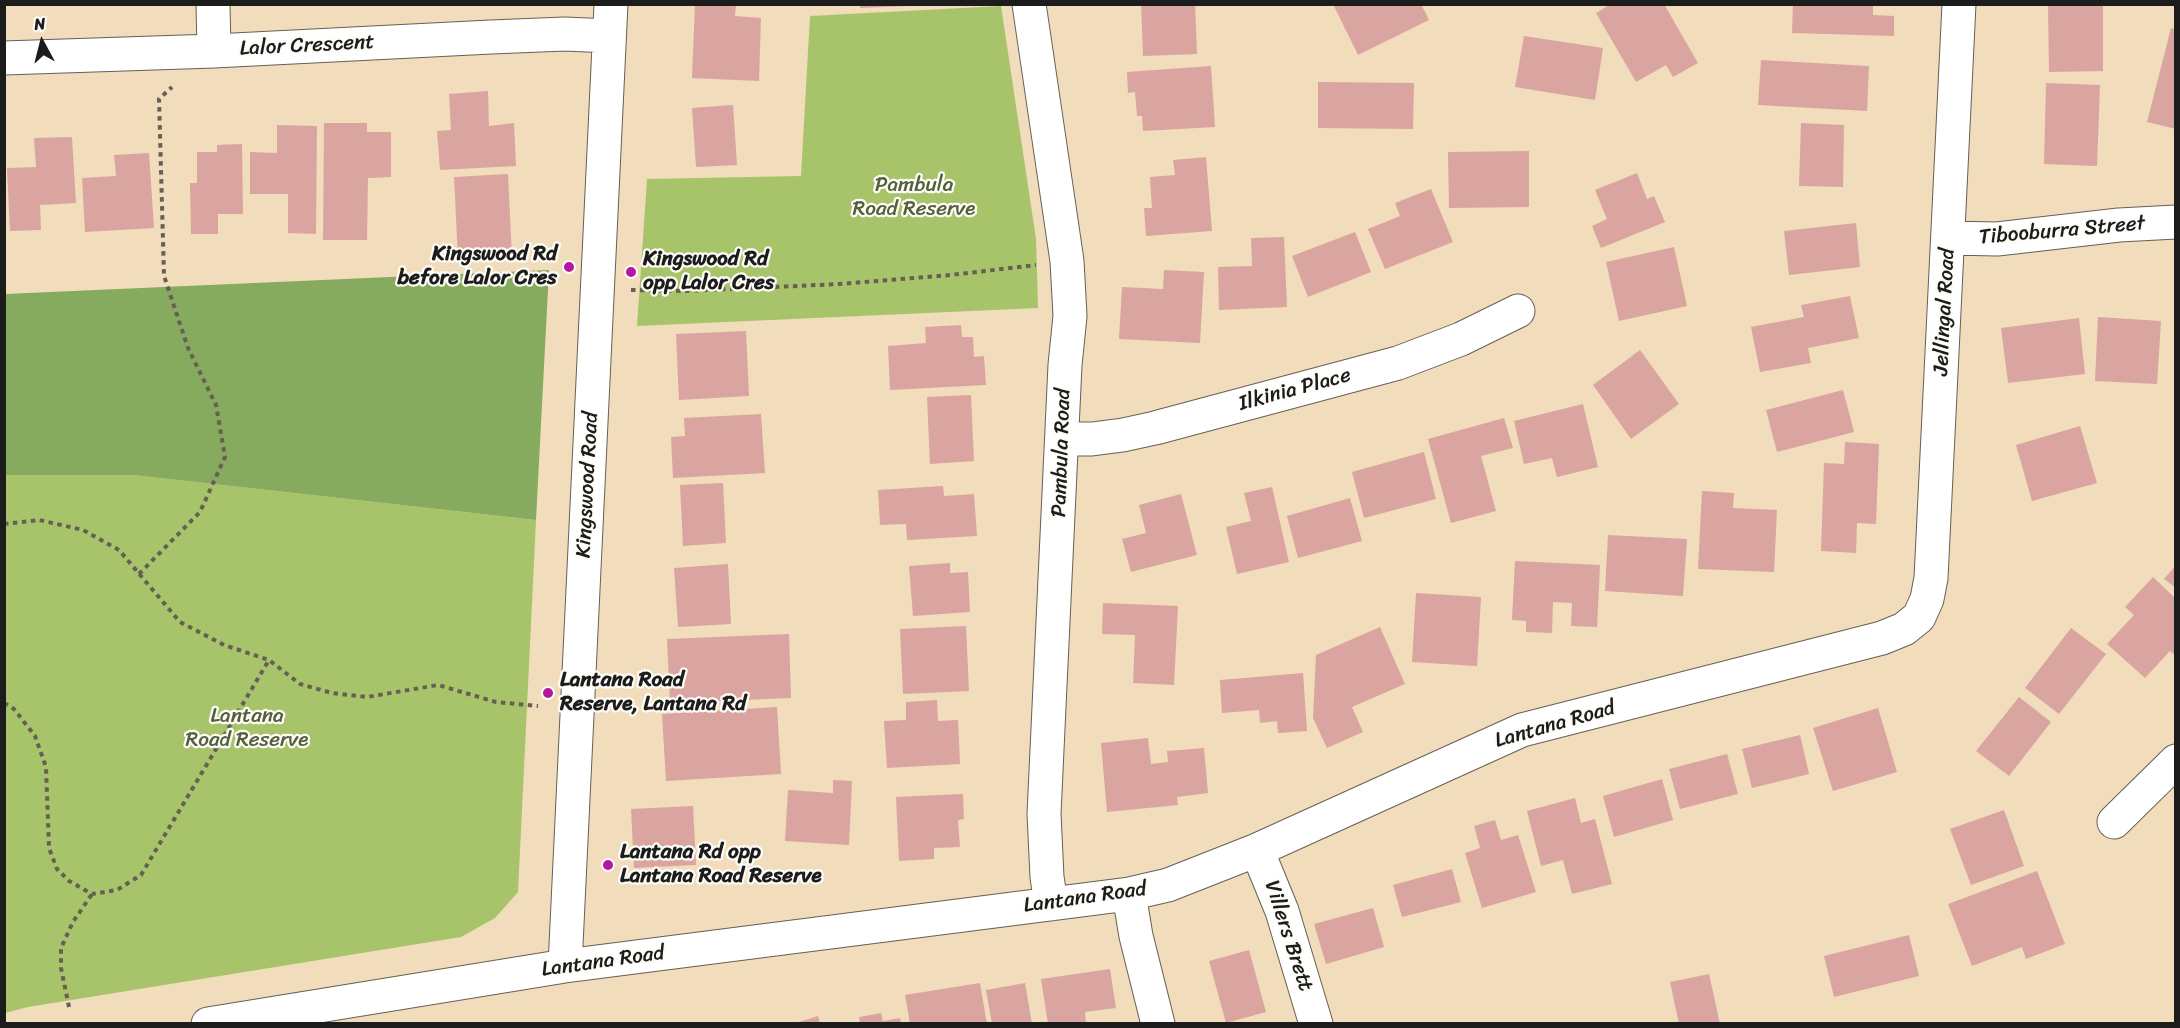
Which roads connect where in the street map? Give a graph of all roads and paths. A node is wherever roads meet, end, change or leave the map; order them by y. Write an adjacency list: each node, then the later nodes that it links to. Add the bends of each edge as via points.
1 (213, 4): 5 (street)
2 (1029, 4): 10 (street, Pambula Road)
3 (1959, 4): 9 (street, Jellingal Road)
4 (610, 20): 5 (street, Lalor Crescent, via 565,34); 11 (street, Kingswood Road)
5 (214, 51): 6 (street, Lalor Crescent)
6 (4, 58)
7 (175, 85): 15 (path, via 159,99 164,276 188,348 216,405 225,457 200,512)
8 (2175, 222): 9 (street, Tibooburra Street, via 1997,239)
9 (1949, 238): 16 (street, Jellingal Road, via 1931,578)
10 (1067, 261): 11 (path, via 840,284 685,291); 13 (street, Pambula Road, via 1070,316)
11 (597, 290): 26 (street, Kingswood Road)
12 (1518, 311): 13 (street, Ilkinia Place, via 1461,339 1398,363 1155,428 1092,439)
13 (1063, 439): 25 (street, Pambula Road, via 1044,814)
14 (4, 524): 15 (path, via 39,520 83,530 119,550)
15 (139, 574): 17 (path, via 180,622 224,645)
16 (1919, 617): 22 (street, Lantana Road, via 1904,629 1882,638 1522,730)
17 (269, 660): 19 (path, via 300,684 332,693 366,697 438,685 496,702); 23 (path, via 141,875 117,890)
18 (4, 703): 23 (path, via 14,709 35,736 46,767 49,848 57,869)
19 (538, 706)
20 (2175, 761): 21 (street)
21 (2114, 822)
22 (1257, 850): 24 (street, Lantana Road, via 1168,885); 30 (street, Villers Brett, via 1282,911)
23 (92, 894): 27 (path, via 61,948)
24 (1129, 894): 25 (street, Lantana Road); 29 (street)
25 (1051, 904): 26 (street, Lantana Road)
26 (565, 966): 28 (street, Lantana Road)
27 (69, 1007)
28 (208, 1023)
29 (1158, 1023)
30 (1317, 1023)

